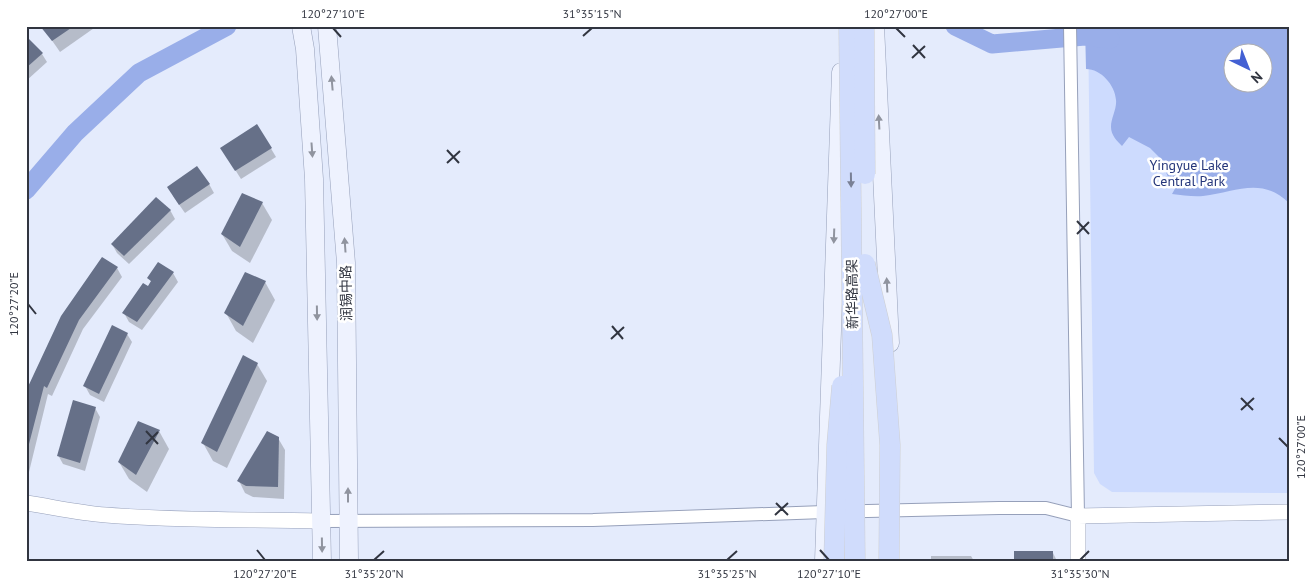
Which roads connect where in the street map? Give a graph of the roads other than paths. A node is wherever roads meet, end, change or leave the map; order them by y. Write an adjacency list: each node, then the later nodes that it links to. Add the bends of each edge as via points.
1 (302, 26): 14 (main road, one-way to 14, via 314,179)
2 (839, 26): 11 (main road, one-way to 11, via 841,65)
3 (849, 26): 8 (highway, 新华路高架, one-way to 8, bridge)
4 (864, 26): 8 (highway, 新华路高架, bridge)
5 (875, 26): 10 (main road, one-way to 5)
6 (1070, 26): 13 (street)
7 (328, 34): 15 (main road, 润锡中路, one-way to 7, via 346,263)
8 (858, 263): 19 (highway, bridge, via 837,445); 20 (highway, 新华路高架, bridge); 21 (highway, 新华路高架, bridge); 22 (highway, bridge, via 882,335 890,445)
9 (26, 503): 14 (street, via 105,515 211,521)
10 (898, 510): 11 (street); 13 (street, via 1046,508); 23 (main road)
11 (824, 512): 15 (street, via 593,520); 18 (main road)
12 (1289, 512): 13 (street)
13 (1078, 516): 24 (street)
14 (321, 521): 15 (street); 16 (main road, one-way to 16)
15 (348, 521): 17 (main road, 润锡中路)
16 (322, 561)
17 (349, 561)
18 (824, 561)
19 (834, 561)
20 (855, 561)
21 (867, 561)
22 (889, 561)
23 (898, 561)
24 (1078, 561)

